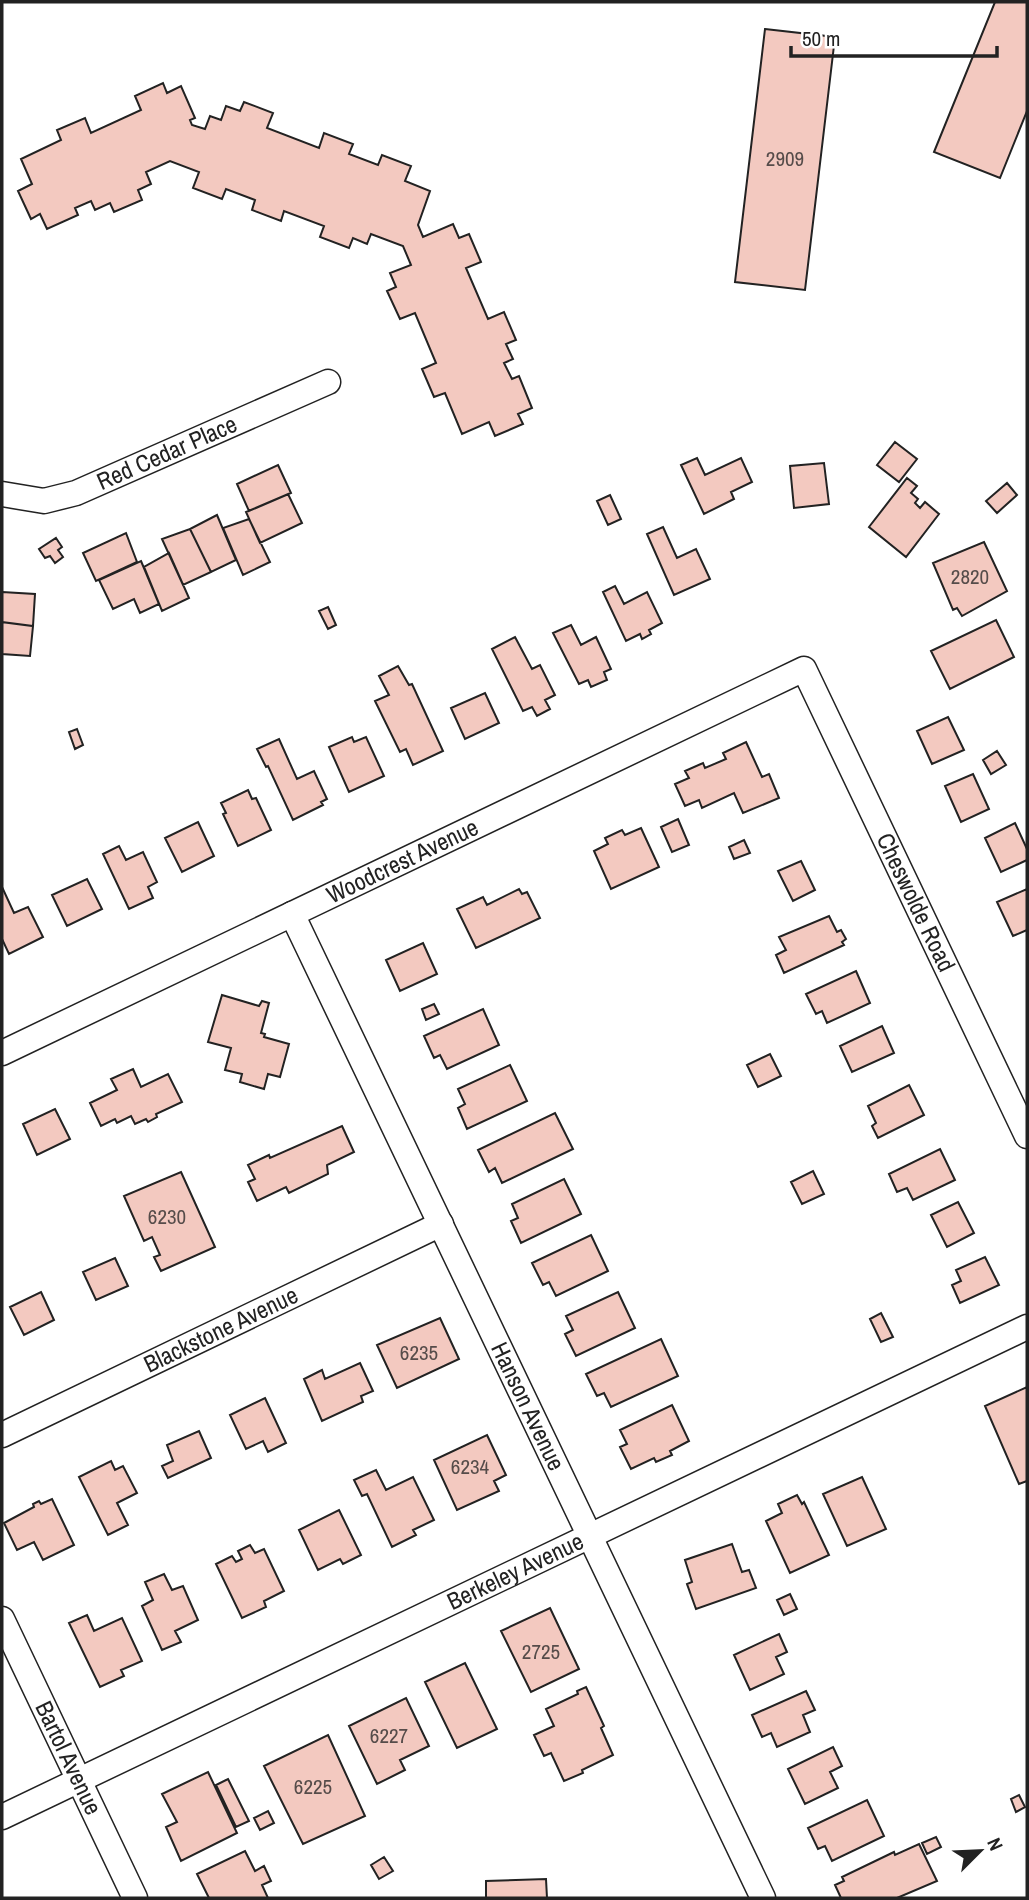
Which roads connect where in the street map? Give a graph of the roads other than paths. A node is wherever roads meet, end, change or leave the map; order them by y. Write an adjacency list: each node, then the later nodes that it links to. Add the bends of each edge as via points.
1 (328, 382): 2 (street, Red Cedar Place, via 76,493 44,501)
2 (2, 495)
3 (803, 669): 4 (street, Woodcrest Avenue); 6 (street, Cheswolde Road)
4 (292, 914): 5 (street, Woodcrest Avenue); 7 (street, Hanson Avenue)
5 (2, 1053)
6 (1027, 1136)
7 (441, 1224): 9 (street, Blackstone Avenue); 10 (street, Hanson Avenue)
8 (1027, 1327): 10 (street, Berkeley Avenue)
9 (2, 1435)
10 (590, 1536): 12 (street, Berkeley Avenue); 15 (street, Hanson Avenue)
11 (2, 1619): 12 (street, Bartol Avenue)
12 (79, 1781): 13 (street, Berkeley Avenue); 14 (street, Bartol Avenue)
13 (2, 1817)
14 (135, 1898)
15 (763, 1898)

